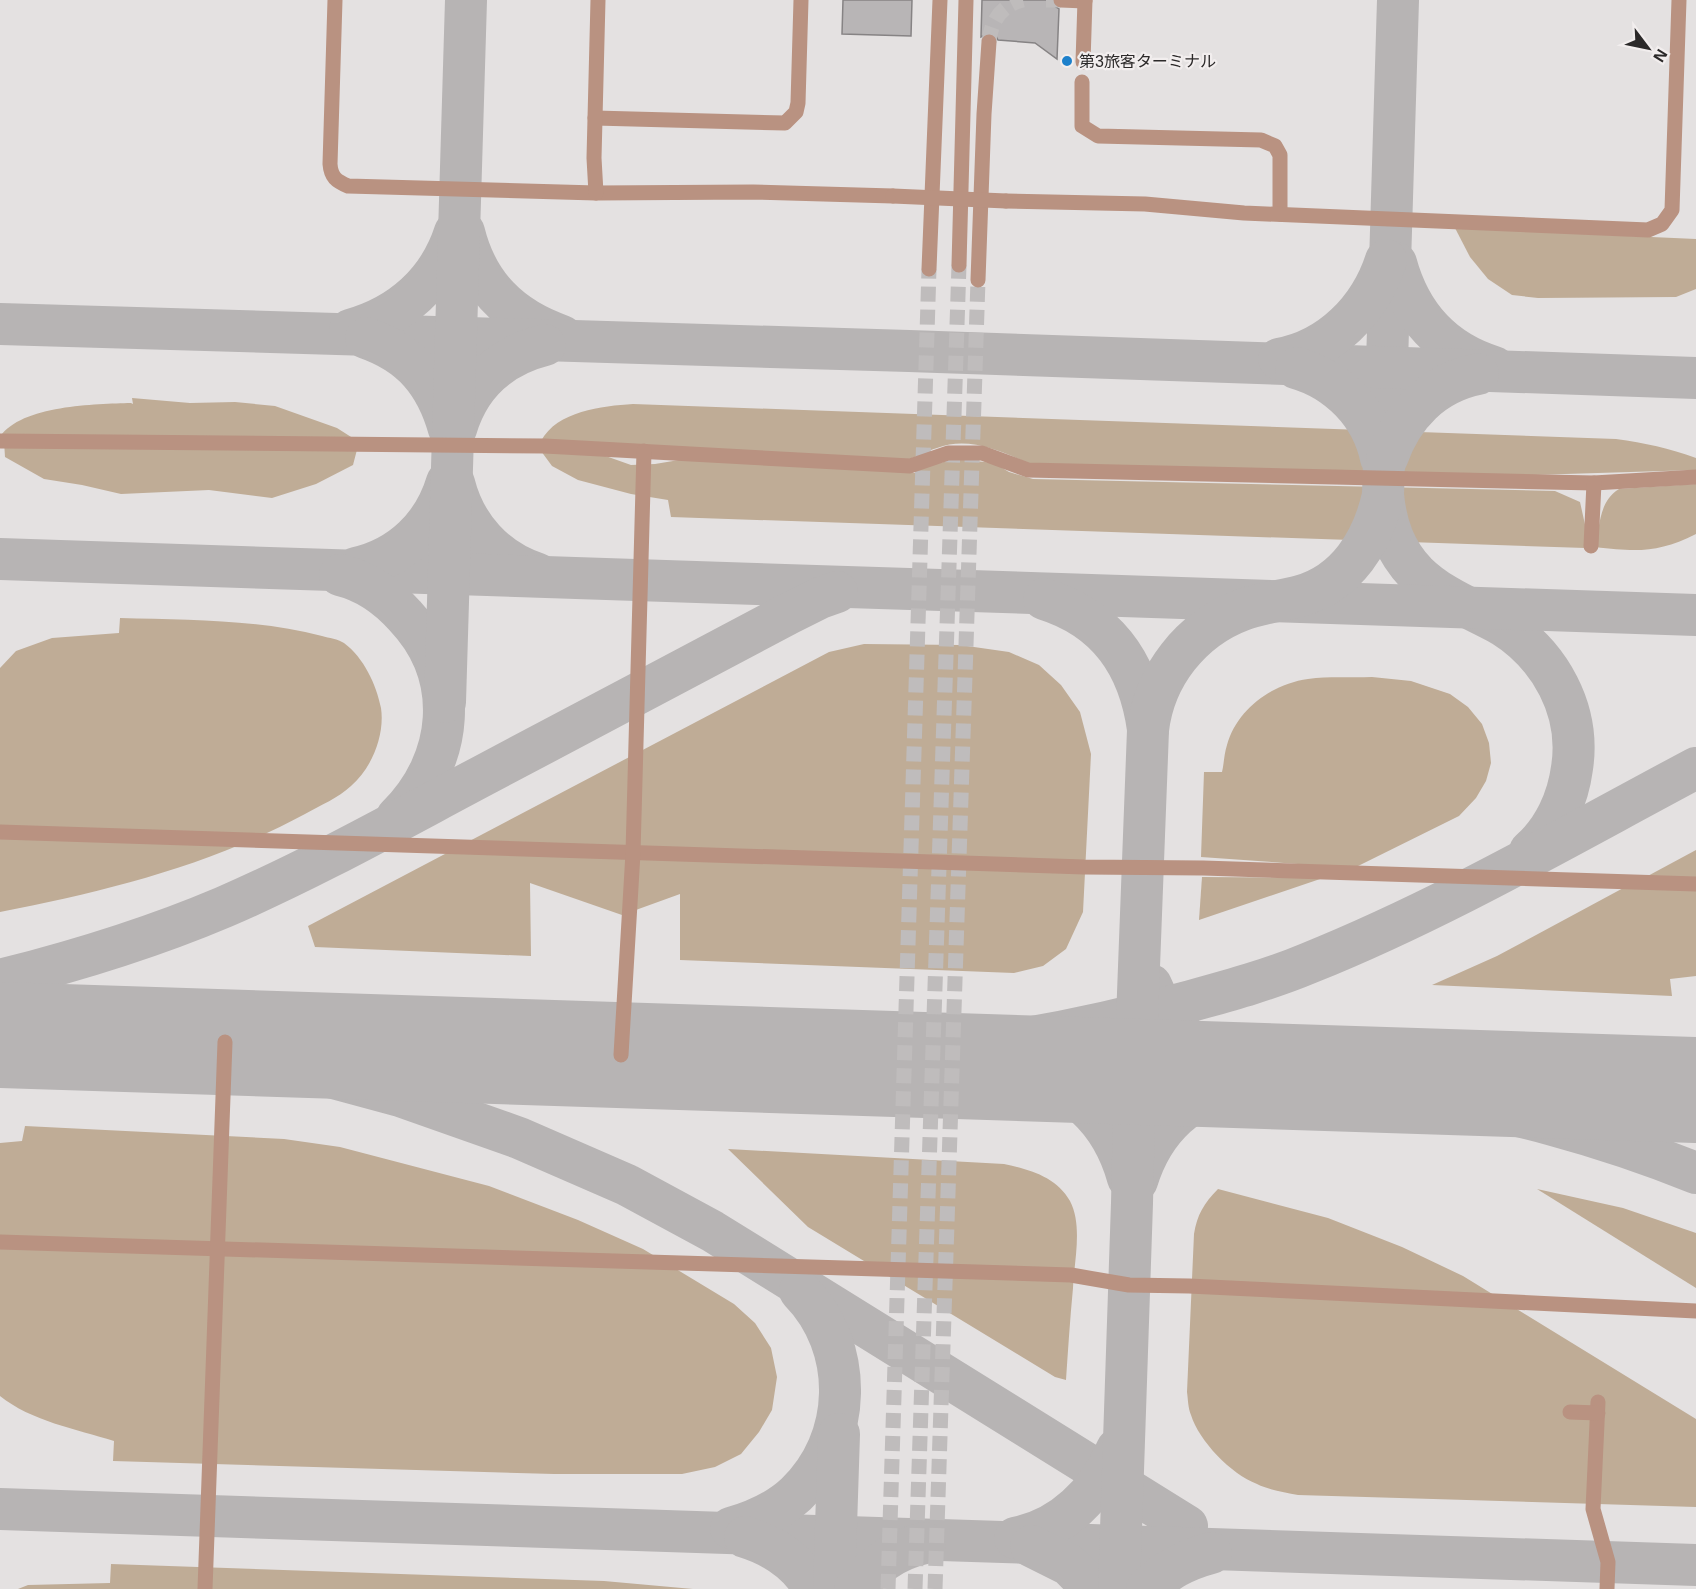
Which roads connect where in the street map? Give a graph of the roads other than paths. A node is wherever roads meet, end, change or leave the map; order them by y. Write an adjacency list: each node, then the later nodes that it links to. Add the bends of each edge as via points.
1 (335, 0): 13 (street, via 330,164 337,181 348,186)
2 (598, 0): 12 (street)
3 (801, 0): 12 (street, via 798,103 796,112 785,123)
4 (940, 0): 16 (street)
5 (966, 0): 15 (street)
6 (1061, 0): 8 (street)
7 (1679, 0): 14 (street, via 1672,210 1662,224 1648,230)
8 (1085, 1): 10 (street)
9 (989, 42): 17 (street)
10 (1083, 62)
11 (1082, 82): 14 (street, via 1082,126 1098,136 1262,140 1275,146 1280,155)
12 (595, 118): 13 (street)
13 (596, 193): 14 (street, bridge, via 893,196 1145,204)
14 (1280, 214)
15 (959, 265)
16 (929, 269)
17 (978, 280)
18 (0, 441): 19 (street, via 545,446)
19 (644, 451): 21 (street, via 910,466 948,453 981,453 1028,470); 24 (street)
20 (1696, 477): 21 (street)
21 (1594, 483): 22 (street)
22 (1591, 546)
23 (0, 832): 24 (street)
24 (633, 853): 25 (street); 27 (street)
25 (1696, 884)
26 (225, 1042): 29 (street)
27 (621, 1055)
28 (0, 1242): 29 (street)
29 (219, 1249): 30 (street, via 1071,1275 1129,1285); 32 (street)
30 (1696, 1311)
31 (1570, 1412): 33 (street, via 1598,1407 1593,1509 1608,1562)
32 (204, 1589)
33 (1607, 1589)

